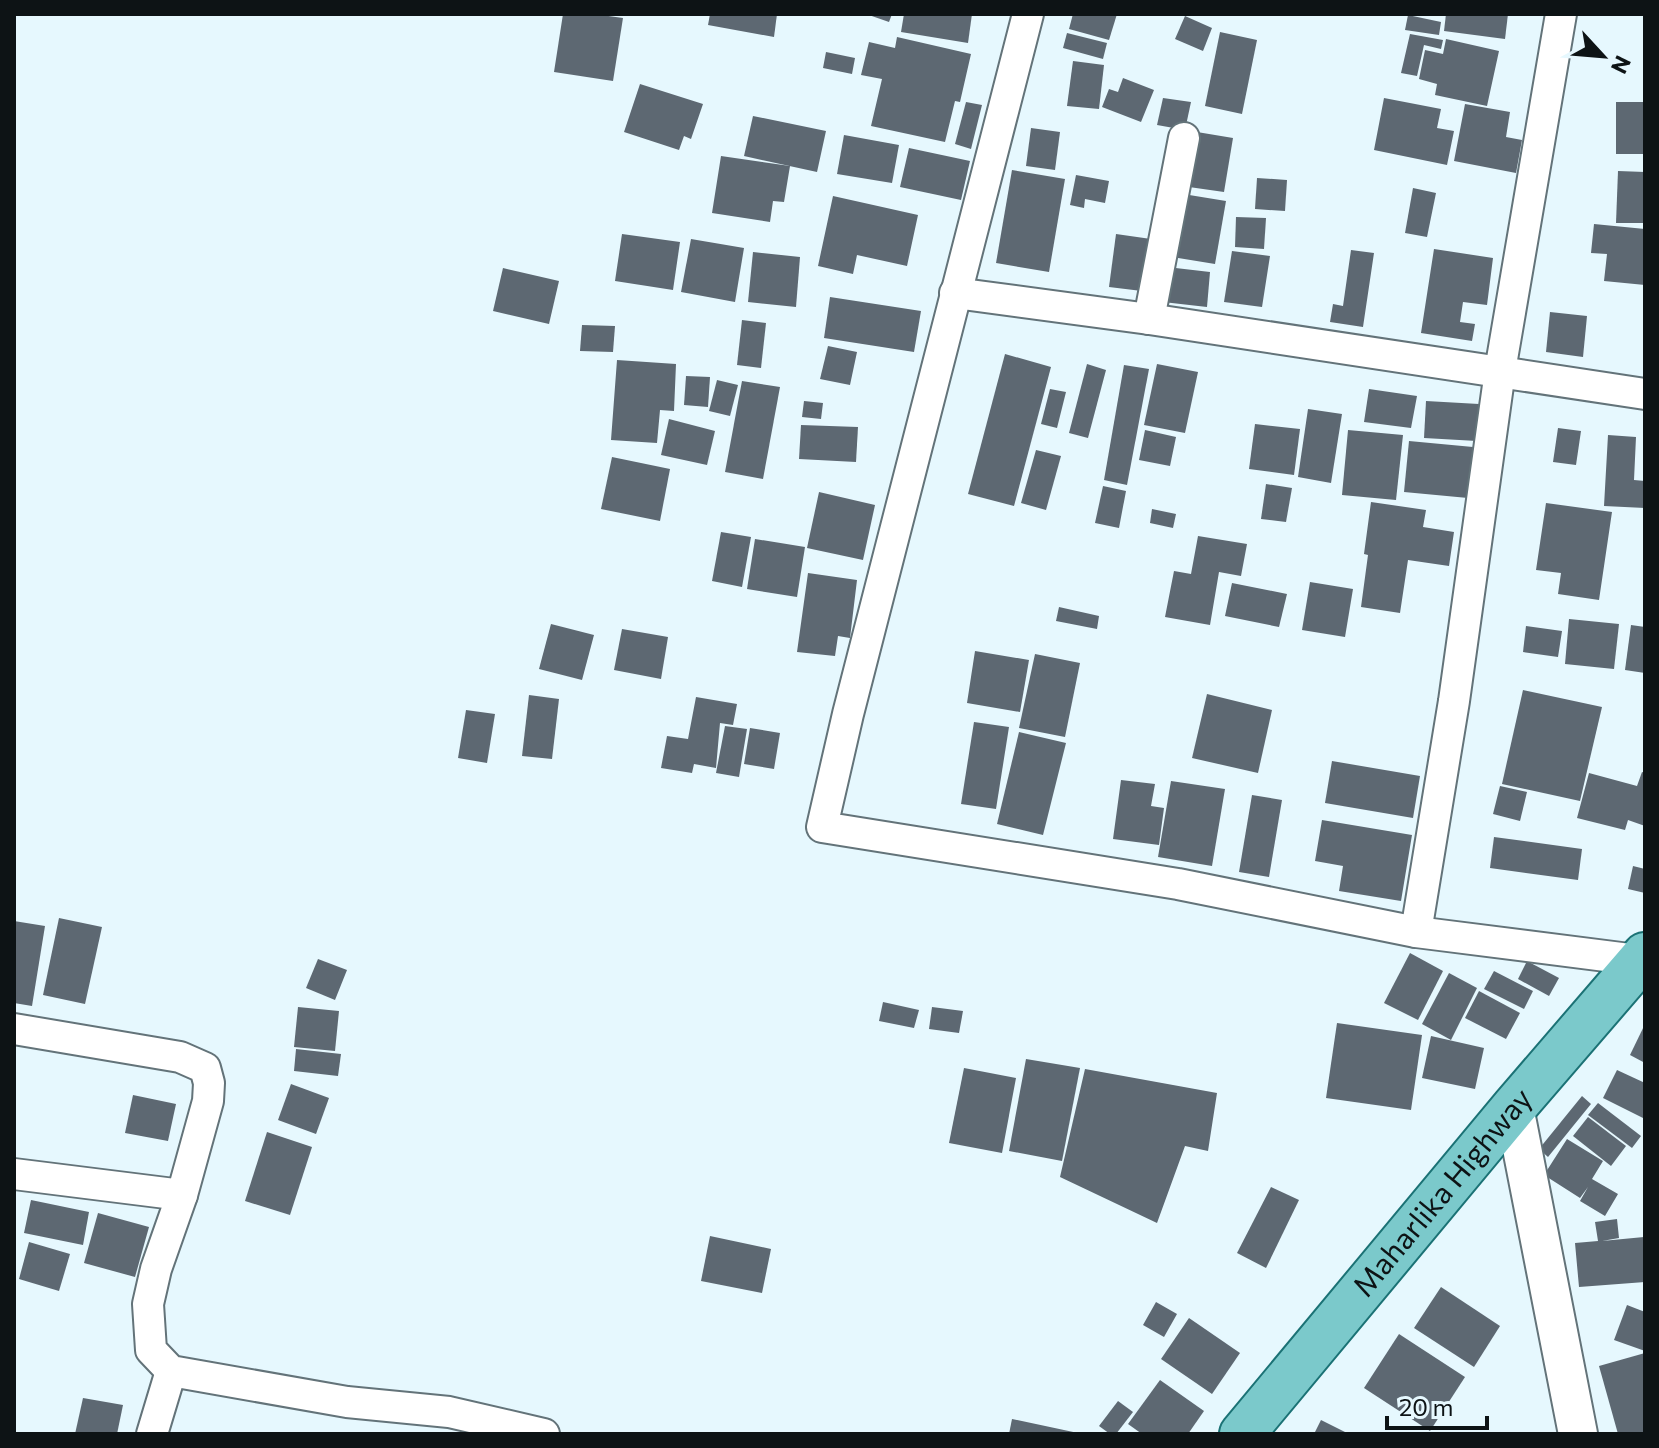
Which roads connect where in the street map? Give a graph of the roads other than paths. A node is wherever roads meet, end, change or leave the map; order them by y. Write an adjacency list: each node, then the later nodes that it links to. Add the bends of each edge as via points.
1 (1028, 14): 4 (street)
2 (1561, 14): 6 (street)
3 (1184, 138): 5 (street)
4 (955, 293): 5 (street); 8 (street, via 822,827 1178,884)
5 (1149, 319): 6 (street)
6 (1500, 371): 7 (street); 8 (street)
7 (1645, 394)
8 (1416, 932): 9 (street)
9 (1644, 958): 11 (main road, Maharlika Highway)
10 (14, 1029): 13 (street, via 180,1057 205,1068 208,1101)
11 (1514, 1107): 17 (main road, Maharlika Highway); 18 (street)
12 (14, 1174): 13 (street)
13 (182, 1195): 14 (street, via 148,1304 151,1350)
14 (171, 1371): 15 (street); 16 (street, via 347,1402 449,1412)
15 (152, 1434)
16 (544, 1434)
17 (1242, 1434)
18 (1578, 1434)

